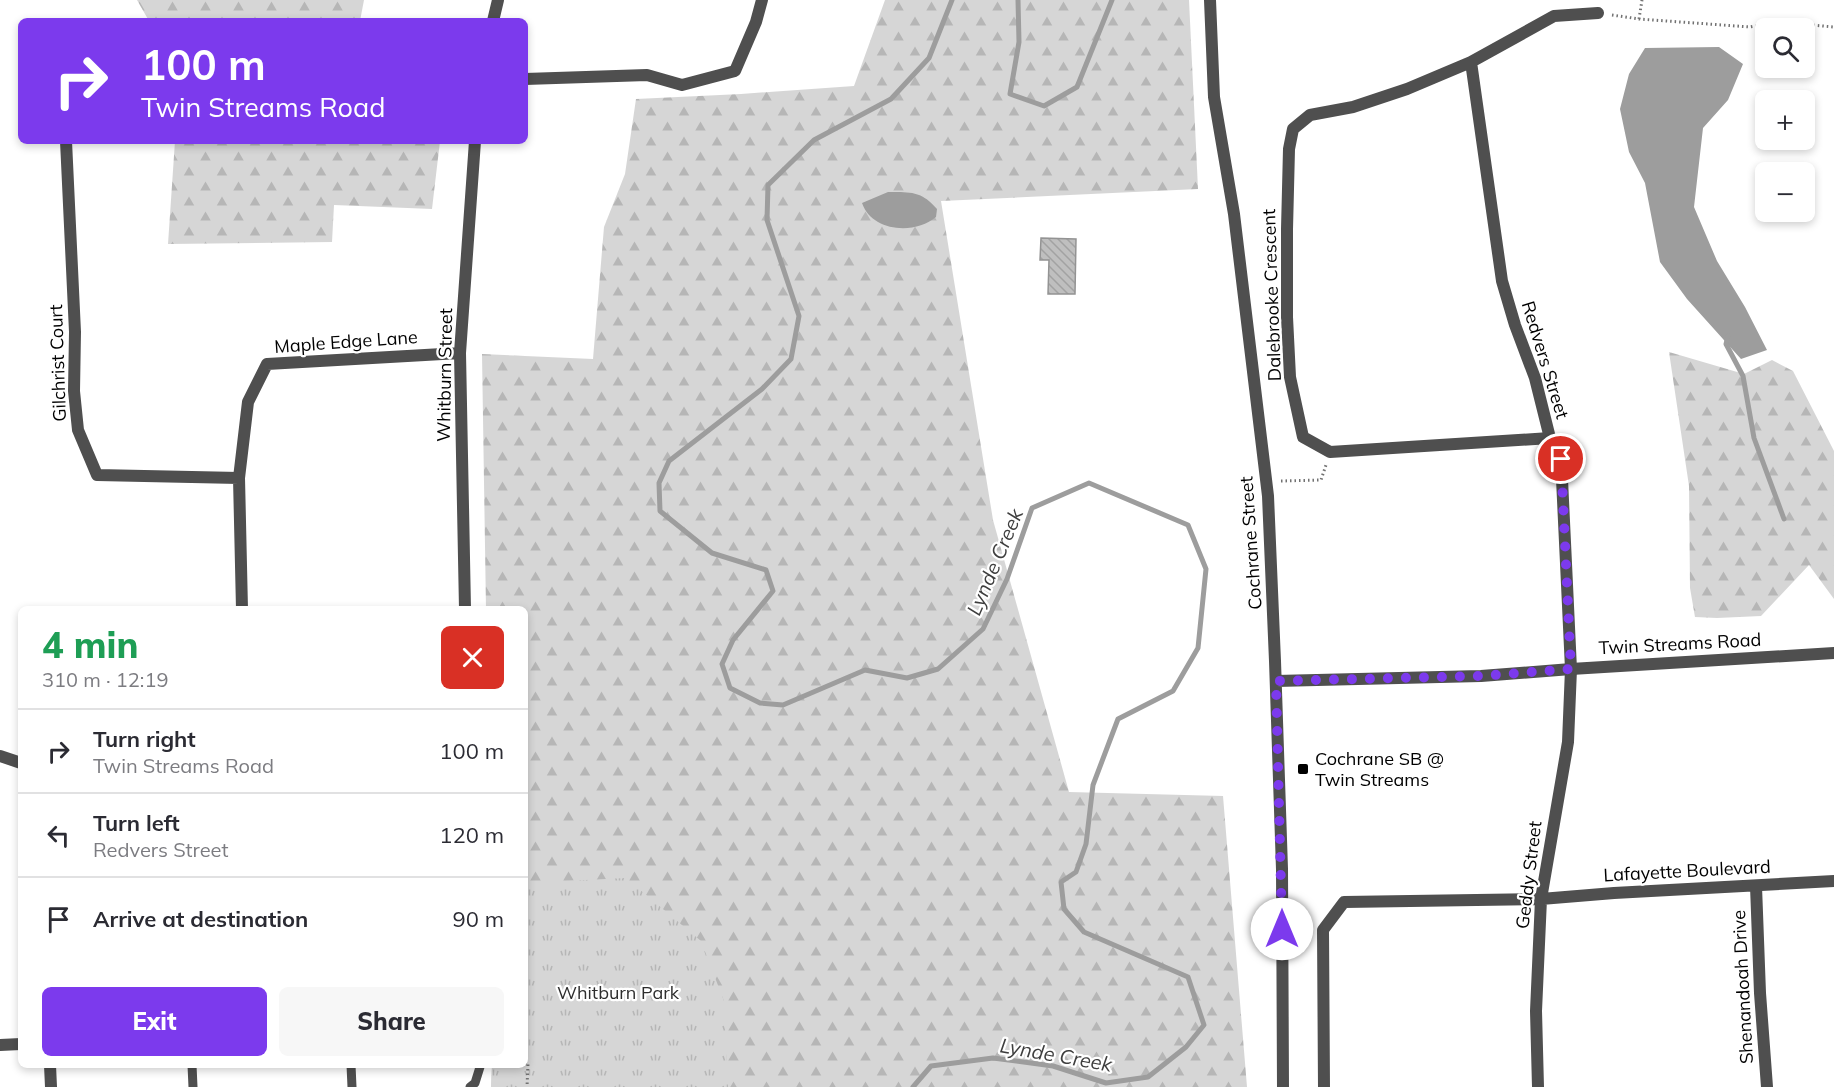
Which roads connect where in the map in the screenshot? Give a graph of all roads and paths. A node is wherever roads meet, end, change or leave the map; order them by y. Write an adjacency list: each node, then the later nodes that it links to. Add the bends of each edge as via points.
1 (498, 0): 6 (street)
2 (762, 0): 10 (street, via 735,71 682,86 647,75)
3 (1210, 0): 17 (street, Cochrane Street, via 1214,97 1234,214)
4 (1642, 0): 7 (path)
5 (1598, 13): 7 (path); 9 (street, Dalebrooke Crescent, via 1554,16)
6 (494, 18)
7 (1640, 19): 8 (path, via 1750,27 1776,22)
8 (1834, 27)
9 (1471, 62): 14 (street, Redvers Street, via 1502,281 1535,378); 15 (street, Dalebrooke Crescent, via 1353,107 1310,115 1293,129 1287,229 1290,377 1303,437)
10 (528, 79)
11 (66, 144): 16 (street, Gilchrist Court, via 74,391 78,430 97,475)
12 (475, 144): 13 (street, Whitburn Street)
13 (460, 353): 16 (street, Maple Edge Lane, via 267,364 248,402); 19 (street, Whitburn Street)
14 (1550, 438): 15 (street); 21 (street, Redvers Street, via 1561,459)
15 (1330, 452): 17 (path, via 1321,480)
16 (239, 478): 18 (street, Maple Edge Lane)
17 (1265, 481): 22 (street, Cochrane Street)
18 (242, 606)
19 (465, 606)
20 (1834, 654): 21 (street, Twin Streams Road)
21 (1571, 669): 22 (street, Twin Streams Road, via 1481,676); 27 (street, Geddy Street, via 1568,742)
22 (1276, 681): 40 (street, Cochrane Street)
23 (0, 756): 24 (street)
24 (18, 762)
25 (1834, 881): 26 (street, Lafayette Boulevard)
26 (1756, 886): 27 (street, Lafayette Boulevard); 43 (street, Shenandoah Drive)
27 (1541, 899): 41 (street, Lafayette Boulevard, via 1344,902 1323,930); 42 (street, Geddy Street, via 1536,1011)
28 (18, 1044): 29 (street)
29 (0, 1045)
30 (50, 1068): 35 (street)
31 (192, 1068): 36 (lane)
32 (351, 1068): 37 (lane)
33 (480, 1068): 38 (lane)
34 (528, 1068): 39 (path)
35 (51, 1087)
36 (194, 1087)
37 (351, 1087)
38 (470, 1087)
39 (527, 1087)
40 (1284, 1087)
41 (1324, 1087)
42 (1538, 1087)
43 (1767, 1087)

